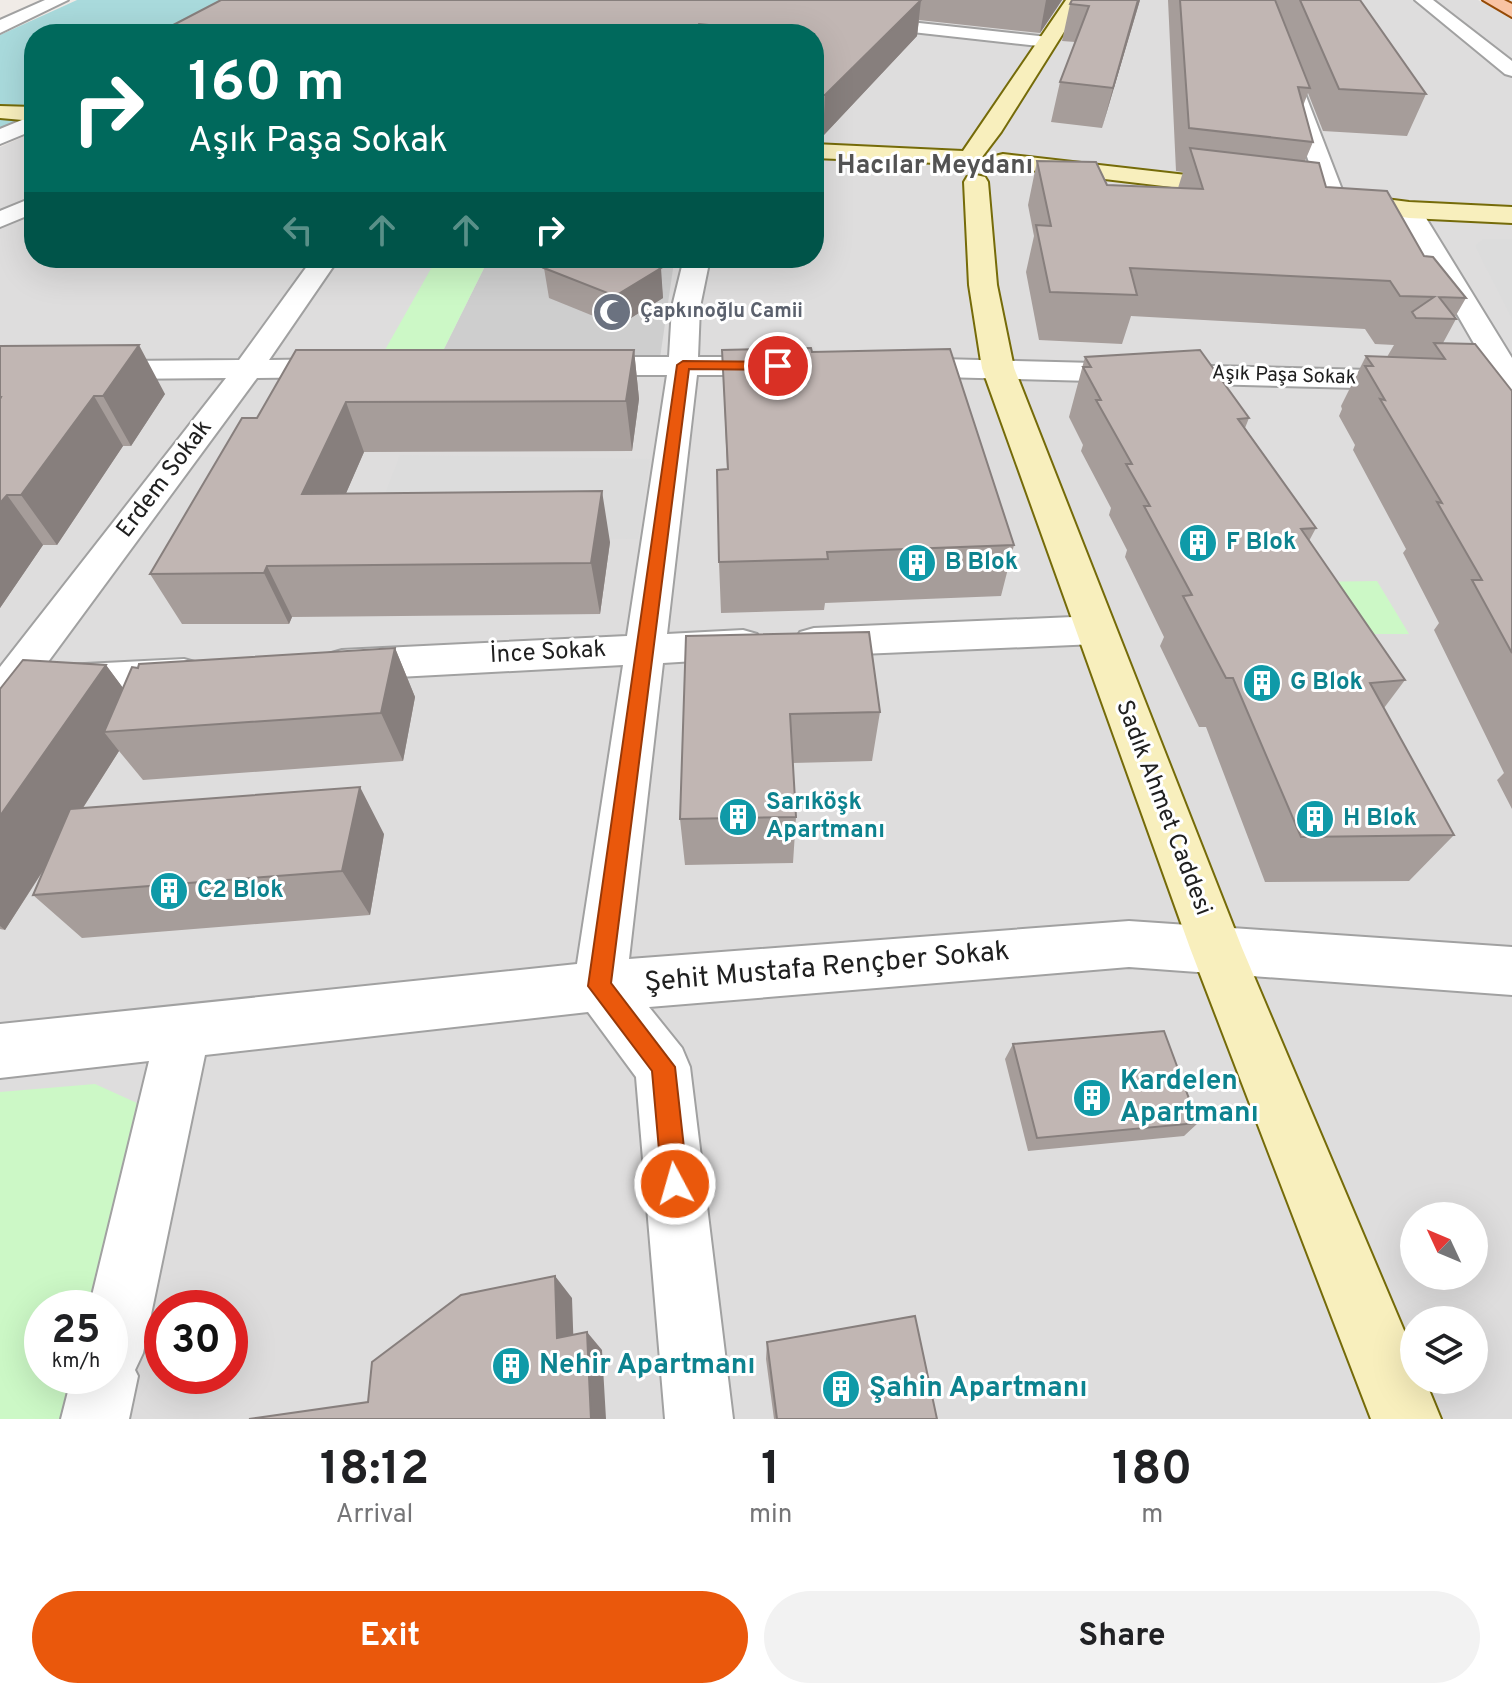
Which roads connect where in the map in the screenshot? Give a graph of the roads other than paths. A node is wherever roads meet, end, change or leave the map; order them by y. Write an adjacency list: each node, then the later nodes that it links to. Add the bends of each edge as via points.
1 (59, 0): 8 (street)
2 (1075, 0): 9 (main road)
3 (1261, 0): 19 (street)
4 (1423, 0): 10 (street)
5 (1492, 0): 6 (main road)
6 (1512, 12)
7 (852, 20): 9 (street)
8 (0, 27)
9 (1048, 42): 17 (main road, Sadık Ahmet Caddesi, via 990,132)
10 (1512, 70)
11 (0, 112): 12 (main road)
12 (24, 113)
13 (24, 126): 14 (street)
14 (0, 137)
15 (824, 152): 17 (main road)
16 (824, 165): 17 (main road)
17 (983, 167): 18 (main road); 32 (main road, Sadık Ahmet Caddesi, via 983,285)
18 (1260, 197)
19 (1334, 200): 22 (main road); 22 (main road, via 1305,203)
20 (24, 209): 23 (street)
21 (1512, 215): 22 (main road)
22 (1413, 217): 24 (main road); 35 (street)
23 (0, 220)
24 (1512, 229)
25 (319, 268): 33 (street, Erdem Sokak)
26 (695, 268): 27 (street)
27 (683, 365): 28 (street); 29 (street); 37 (street)
28 (546, 366)
29 (809, 366)
30 (872, 367): 32 (street, Aşık Paşa Sokak)
31 (375, 368): 33 (street)
32 (998, 368): 35 (street, Aşık Paşa Sokak); 36 (main road, Sadık Ahmet Caddesi)
33 (248, 369): 34 (street); 40 (street, Erdem Sokak)
34 (0, 371)
35 (1512, 383)
36 (1096, 630): 37 (street, İnce Sokak); 41 (main road, Sadık Ahmet Caddesi)
37 (647, 647): 38 (street, İnce Sokak); 43 (street)
38 (305, 667)
39 (227, 671): 40 (street)
40 (3, 688)
41 (1216, 948): 42 (street, Şehit Mustafa Rençber Sokak); 43 (street, Şehit Mustafa Rençber Sokak, via 1129,944); 50 (main road, Sadık Ahmet Caddesi)
42 (1512, 971)
43 (600, 986): 44 (street, Şehit Mustafa Rençber Sokak); 49 (street, via 663,1067)
44 (183, 1032): 45 (street, Şehit Mustafa Rençber Sokak); 46 (street)
45 (0, 1051)
46 (124, 1290)
47 (101, 1394): 48 (street)
48 (95, 1419)
49 (699, 1419)
50 (1406, 1419)

